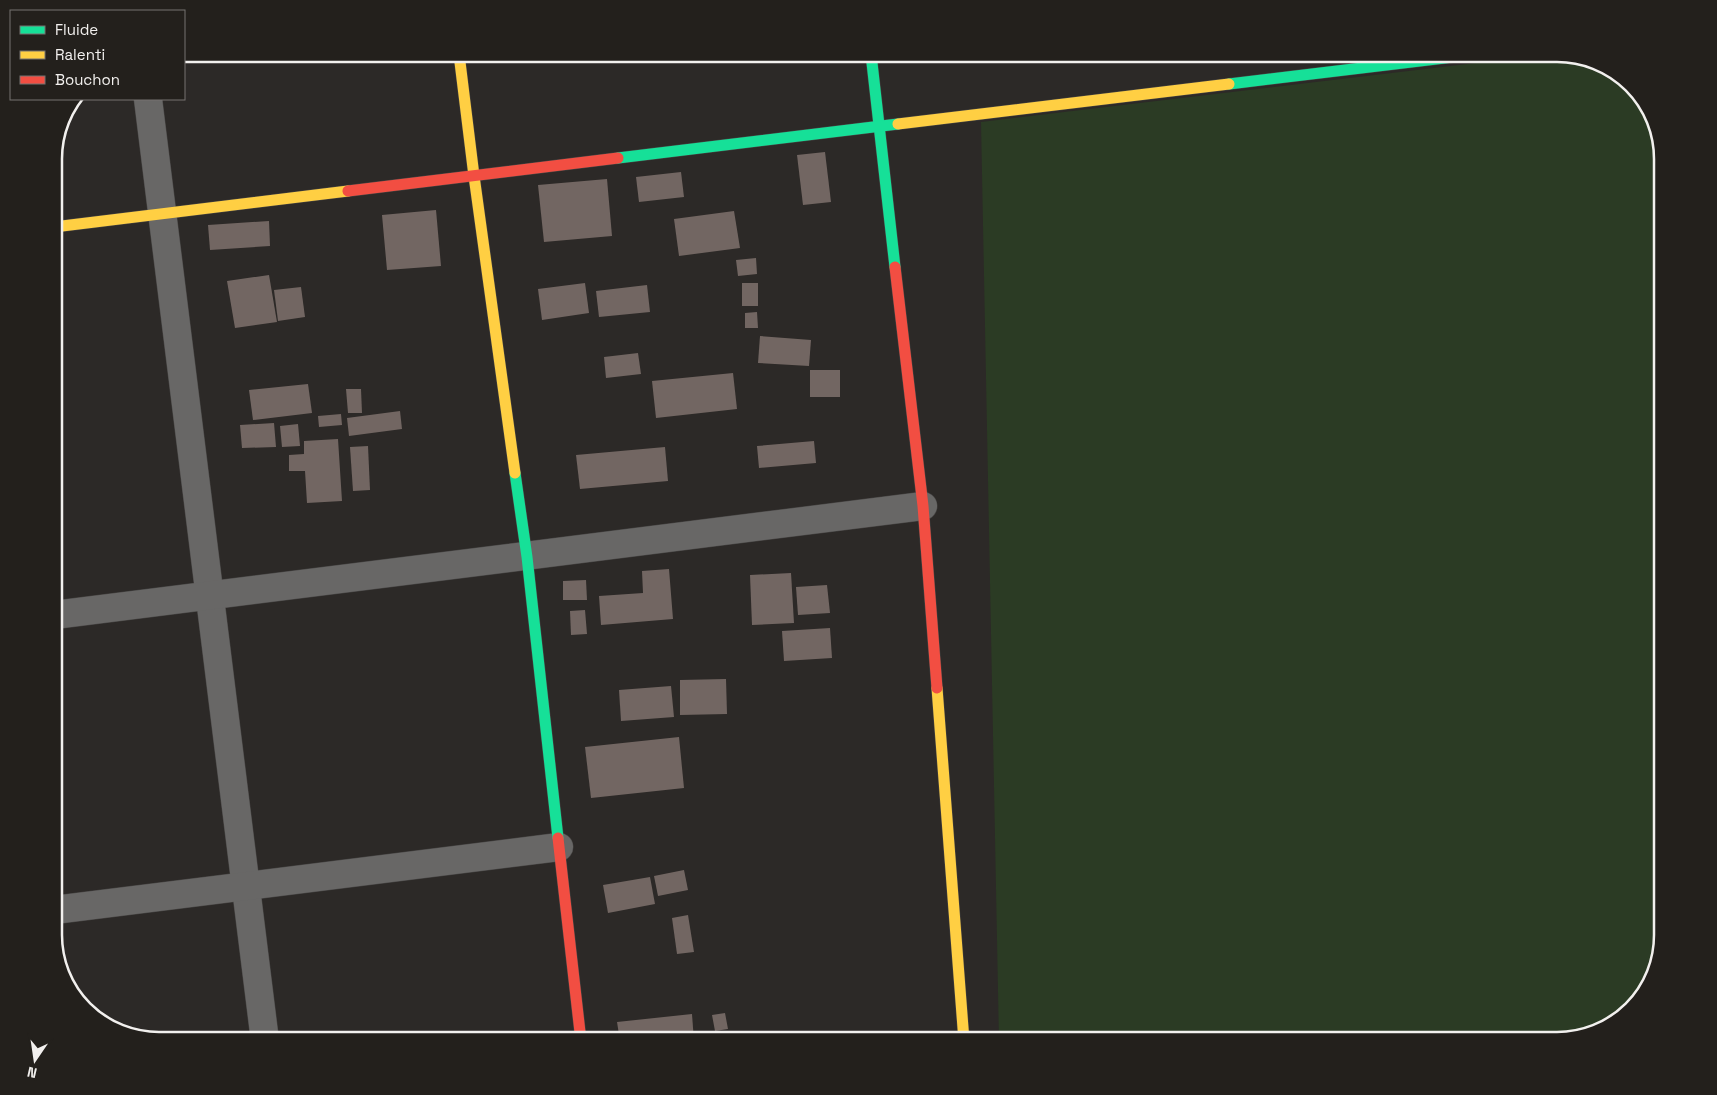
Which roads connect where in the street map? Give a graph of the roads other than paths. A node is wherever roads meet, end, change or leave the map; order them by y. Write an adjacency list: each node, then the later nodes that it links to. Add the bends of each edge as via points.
1 (460, 62): 6 (street)
2 (872, 62): 5 (street)
3 (1411, 62): 5 (street)
4 (148, 100): 7 (street)
5 (879, 126): 6 (street); 9 (street)
6 (474, 176): 7 (street); 10 (street)
7 (163, 214): 8 (street); 11 (street)
8 (63, 226)
9 (923, 506): 10 (street); 18 (street)
10 (527, 557): 11 (street); 13 (street)
11 (211, 595): 12 (street); 14 (street)
12 (63, 613)
13 (559, 847): 14 (street); 17 (street)
14 (246, 886): 15 (street); 16 (street)
15 (63, 909)
16 (264, 1032)
17 (579, 1032)
18 (963, 1032)

